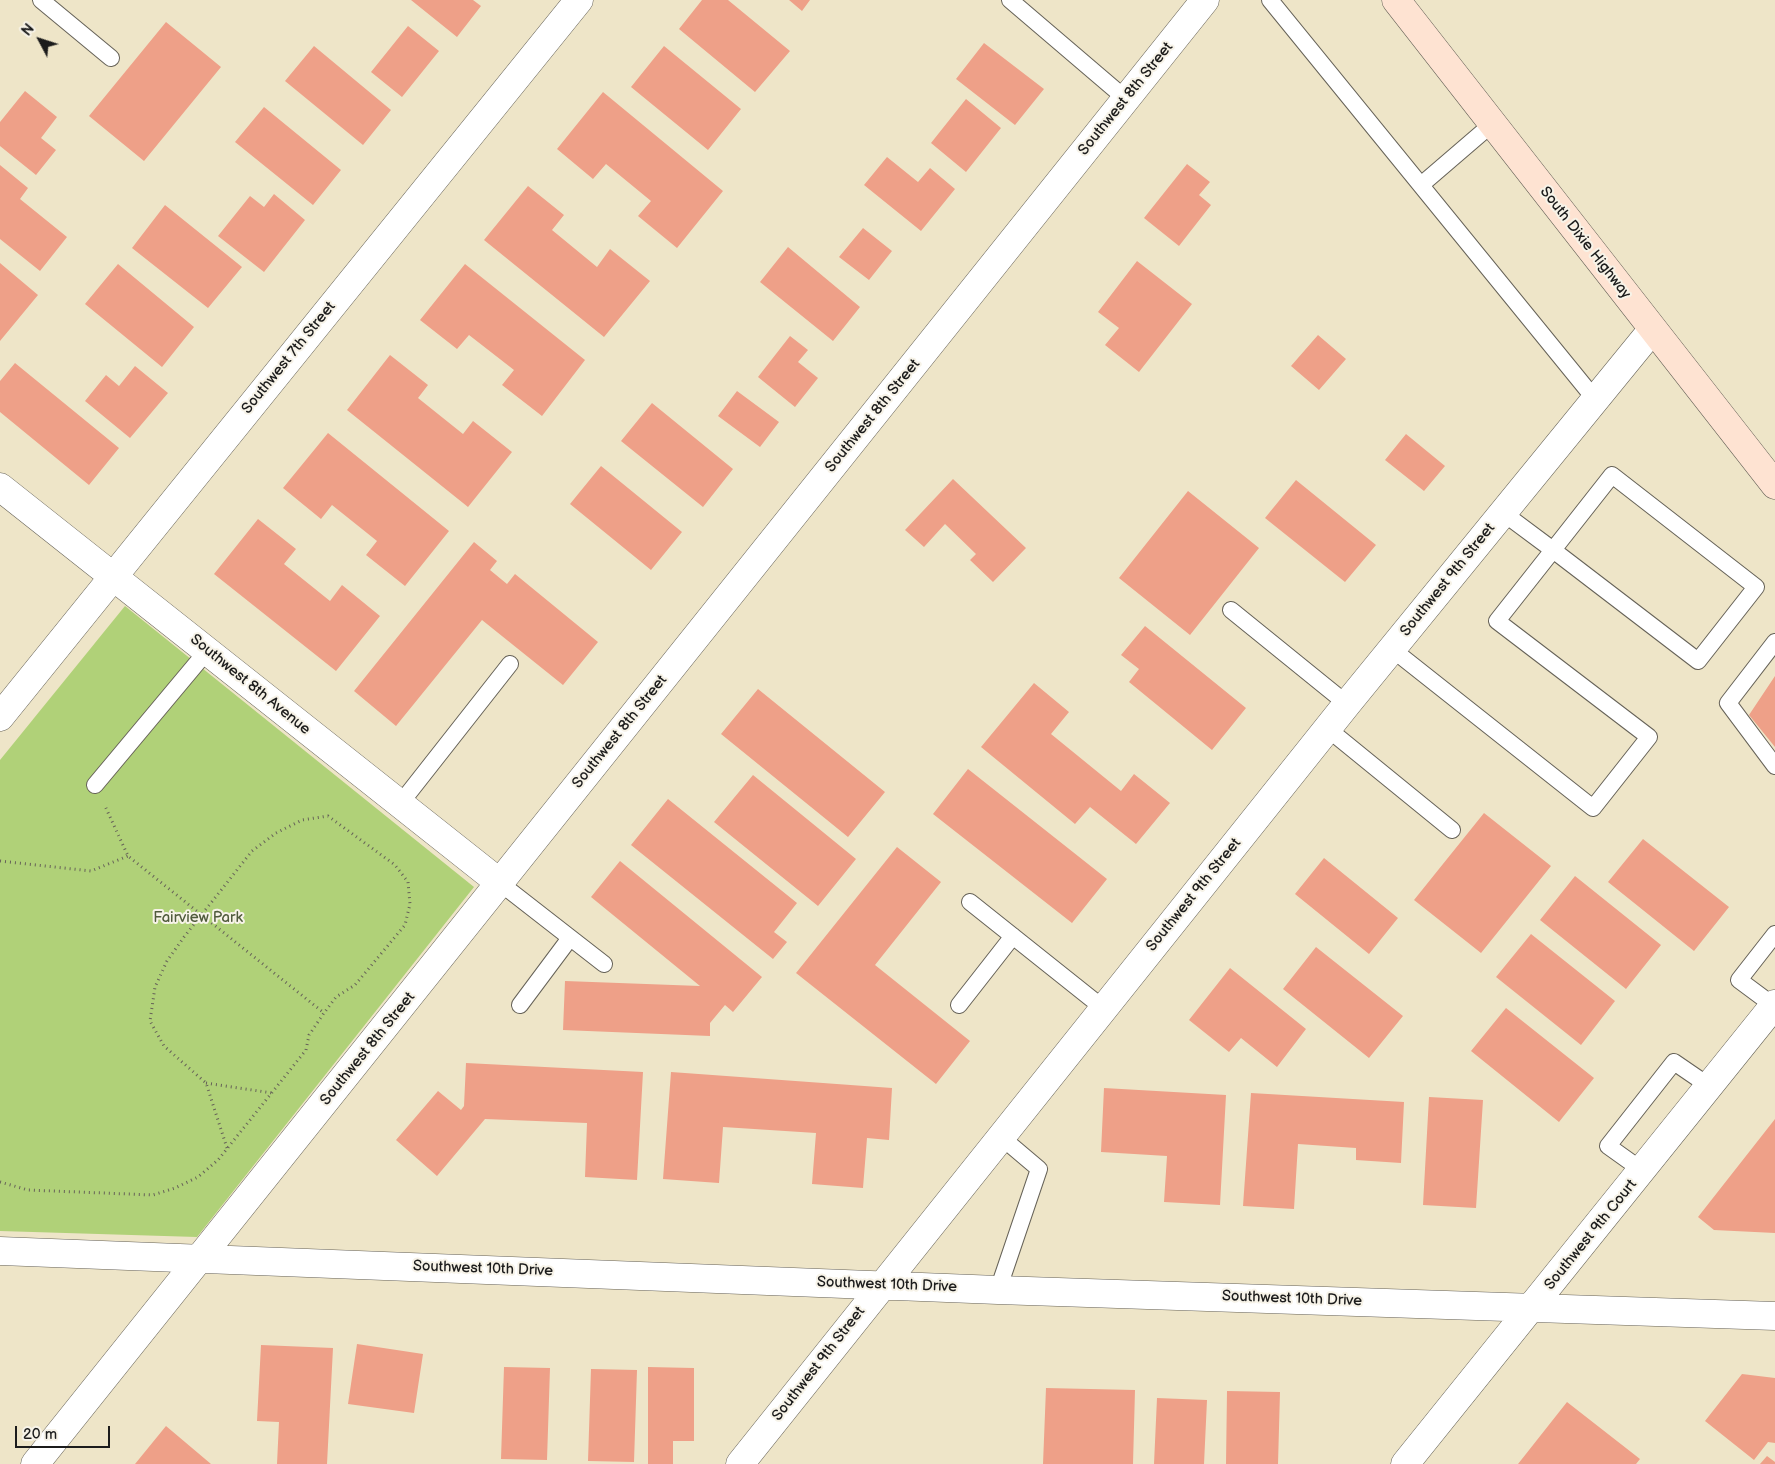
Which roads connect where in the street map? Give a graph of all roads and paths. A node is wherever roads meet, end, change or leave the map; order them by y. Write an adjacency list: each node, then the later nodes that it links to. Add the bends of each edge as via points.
1 (41, 0): 7 (lane)
2 (579, 0): 17 (street, Southwest 7th Street)
3 (1010, 0): 8 (lane)
4 (1205, 0): 8 (street, Southwest 8th Street)
5 (1270, 0): 10 (lane)
6 (1396, 0): 9 (main road, South Dixie Highway)
7 (111, 58)
8 (1126, 99): 32 (street, Southwest 8th Street)
9 (1492, 124): 10 (lane); 11 (main road, South Dixie Highway)
10 (1421, 185): 12 (lane)
11 (1652, 330): 12 (street, Southwest 9th Street); 13 (main road, South Dixie Highway)
12 (1594, 398): 15 (street, Southwest 9th Street)
13 (1775, 485)
14 (0, 487): 17 (street, Southwest 8th Avenue)
15 (1502, 512): 16 (lane); 20 (street, Southwest 9th Street)
16 (1553, 550): 16 (lane, via 1612,475 1756,587 1698,661); 20 (lane, via 1497,621 1649,737 1592,808)
17 (113, 576): 21 (street, Southwest 8th Avenue); 24 (street, Southwest 7th Street)
18 (1231, 610): 23 (lane)
19 (1775, 642): 26 (lane, via 1728,703)
20 (1392, 649): 23 (street, Southwest 9th Street)
21 (207, 651): 27 (lane); 28 (street, Southwest 8th Avenue)
22 (510, 664): 28 (lane)
23 (1347, 704): 25 (street, Southwest 9th Street)
24 (0, 717)
25 (1328, 729): 29 (lane); 42 (street, Southwest 9th Street)
26 (1775, 766)
27 (95, 785): 30 (path)
28 (400, 804): 32 (street, Southwest 8th Avenue)
29 (1452, 830)
30 (128, 856): 31 (path, via 91,871); 34 (path)
31 (0, 861)
32 (500, 883): 37 (lane); 52 (street, Southwest 8th Street)
33 (970, 902): 36 (lane)
34 (202, 915): 43 (path); 43 (path, via 252,851 276,833 302,820 328,816 395,865 408,882 410,904 405,926 355,985 336,997); 44 (path, via 167,960 155,987 150,1021 164,1046)
35 (1775, 934): 41 (lane, via 1739,980)
36 (1013, 936): 40 (lane); 42 (lane)
37 (570, 938): 38 (lane); 39 (lane)
38 (604, 964)
39 (520, 1005)
40 (959, 1005)
41 (1774, 1005): 45 (street, Southwest 9th Court)
42 (1103, 1008): 47 (street, Southwest 9th Street)
43 (324, 1013): 46 (path, via 309,1035 306,1050)
44 (206, 1083): 46 (path); 48 (path)
45 (1709, 1086): 49 (street, Southwest 9th Court); 49 (lane, via 1674,1062 1608,1146)
46 (272, 1093): 48 (path)
47 (1000, 1136): 53 (street, Southwest 9th Street); 54 (lane, via 1039,1169)
48 (228, 1148): 50 (path, via 198,1177 153,1195 28,1190)
49 (1643, 1170): 55 (street, Southwest 9th Court)
50 (0, 1182)
51 (0, 1252): 52 (street, Southwest 10th Drive)
52 (200, 1258): 53 (street, Southwest 10th Drive); 57 (street, Southwest 8th Street)
53 (882, 1285): 54 (street, Southwest 10th Drive); 58 (street, Southwest 9th Street)
54 (998, 1290): 55 (street, Southwest 10th Drive)
55 (1532, 1306): 56 (street, Southwest 10th Drive); 59 (street, Southwest 9th Court)
56 (1775, 1316)
57 (35, 1464)
58 (740, 1464)
59 (1405, 1464)

